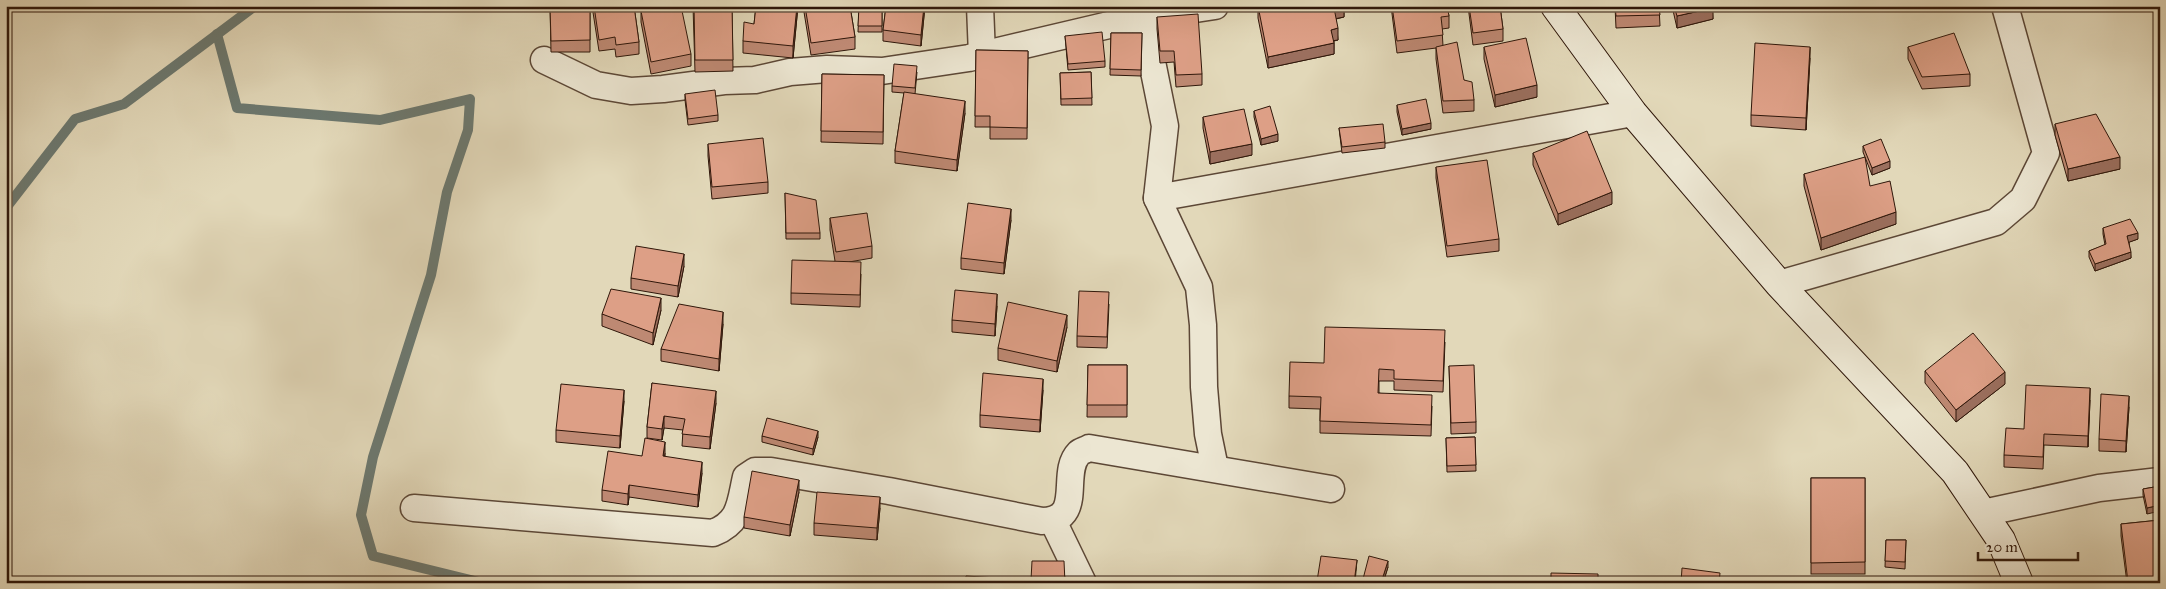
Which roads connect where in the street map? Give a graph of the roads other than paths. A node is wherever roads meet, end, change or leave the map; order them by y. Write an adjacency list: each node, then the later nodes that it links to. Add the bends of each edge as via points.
1 (980, 6): 6 (street)
2 (1216, 6): 5 (street)
3 (1555, 6): 8 (main road)
4 (2005, 6): 10 (street, via 2046,152 2023,200 1996,222)
5 (1143, 17): 6 (street); 9 (street, via 1165,126)
6 (982, 55): 7 (street, via 882,70 790,72 755,80 631,91 596,85)
7 (544, 60)
8 (1633, 113): 9 (street); 10 (main road)
9 (1157, 198): 11 (street, via 1199,288 1208,434)
10 (1779, 284): 15 (main road, via 1955,472)
11 (1215, 468): 13 (street); 16 (street, via 1089,448 1079,453 1074,462 1067,508 1062,517)
12 (2160, 481): 15 (street, via 2099,488)
13 (1331, 489)
14 (414, 508): 16 (street, via 713,533 725,528 738,512 746,476 755,471 771,470 1042,522)
15 (1983, 513): 18 (main road, via 2001,540)
16 (1053, 521): 17 (street)
17 (1083, 583)
18 (2019, 583)

